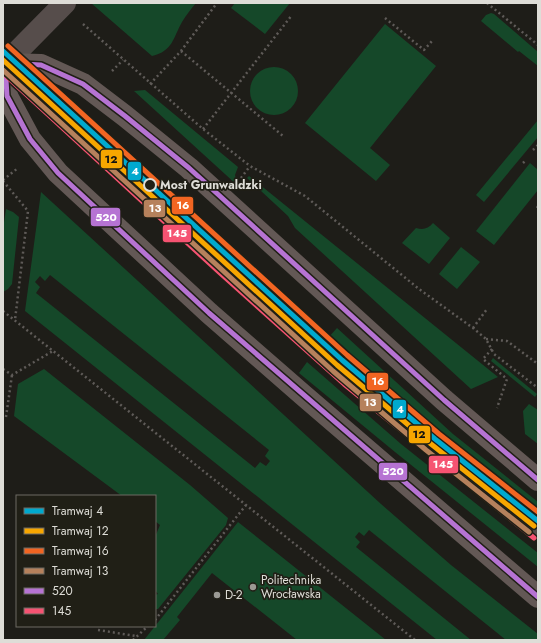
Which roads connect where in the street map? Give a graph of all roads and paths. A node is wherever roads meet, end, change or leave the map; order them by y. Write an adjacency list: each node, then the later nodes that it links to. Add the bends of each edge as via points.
1 (65, 3): 11 (street)
2 (217, 3): 9 (path)
3 (487, 3): 8 (path)
4 (292, 15): 14 (path)
5 (385, 18): 7 (path, via 424,50)
6 (79, 21): 10 (path)
7 (432, 41)
8 (538, 46)
9 (181, 51): 13 (path); 14 (path)
10 (123, 60): 12 (path); 13 (path)
11 (4, 64): 36 (main road, via 41,65 83,84 125,116 189,168 444,400); 38 (lane, via 349,379); 39 (main road, via 7,96 30,139 58,173 209,313)
12 (110, 73)
13 (150, 84): 15 (path)
14 (231, 93): 15 (path); 16 (path)
15 (203, 129): 26 (path, via 250,166 304,196 419,289)
16 (283, 136)
17 (538, 145): 18 (path)
18 (534, 150)
19 (526, 160): 20 (path)
20 (523, 163)
21 (20, 166): 22 (path)
22 (3, 181): 25 (path, via 28,211)
23 (487, 309): 26 (path)
24 (3, 310): 25 (path)
25 (15, 320): 29 (path)
26 (472, 328): 27 (path)
27 (486, 339): 28 (path); 30 (path, via 507,341)
28 (492, 349): 33 (path, via 494,354); 34 (path, via 483,359 507,380)
29 (53, 351): 32 (path); 37 (path)
30 (538, 364)
31 (3, 368): 32 (path)
32 (12, 375): 35 (path)
33 (538, 388)
34 (494, 413)
35 (6, 417)
36 (538, 480)
37 (246, 505): 40 (path); 45 (path)
38 (538, 533)
39 (538, 597)
40 (156, 618)
41 (147, 627): 43 (path)
42 (98, 630): 43 (path)
43 (136, 636): 44 (path)
44 (133, 640)
45 (415, 640)

